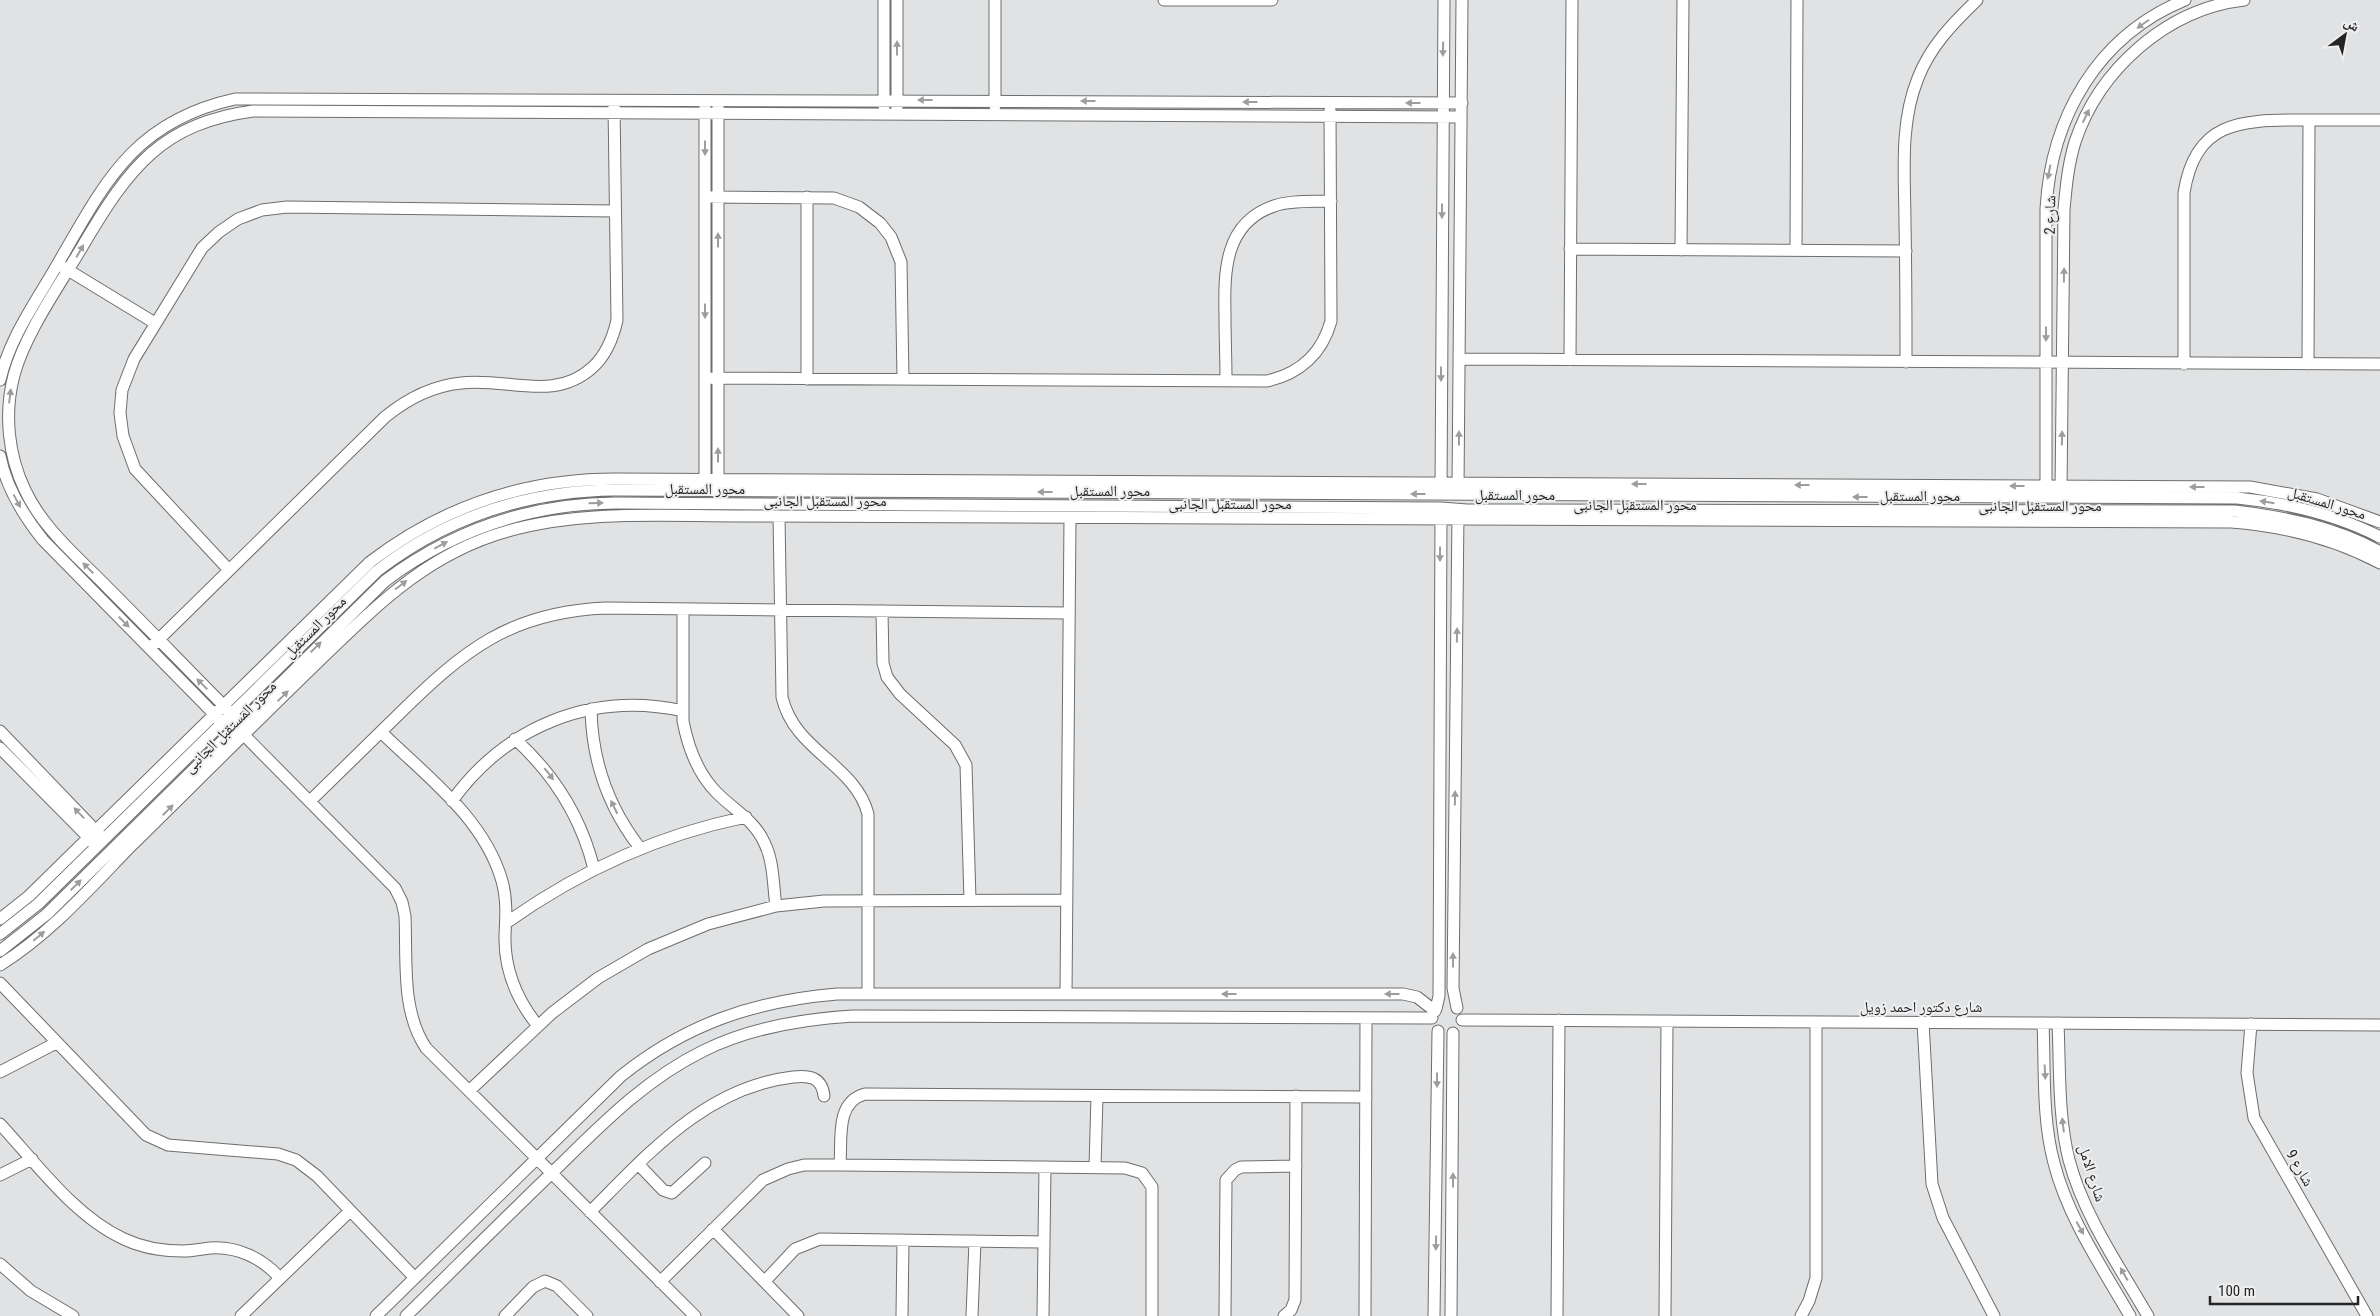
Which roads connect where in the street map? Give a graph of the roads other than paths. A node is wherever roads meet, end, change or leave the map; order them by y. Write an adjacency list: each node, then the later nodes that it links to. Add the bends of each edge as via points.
1 (884, 0): 17 (street)
2 (897, 0): 18 (street, one-way to 2)
3 (995, 0): 19 (street)
4 (1164, 0): 5 (street)
5 (1272, 0)
6 (1444, 0): 21 (street, one-way to 21)
7 (1462, 0): 22 (street)
8 (1572, 0): 39 (street)
9 (1683, 0): 40 (street)
10 (1797, 0): 41 (street)
11 (1976, 0): 42 (street, via 1931,52 1913,92 1905,136)
12 (2185, 0): 49 (street, شارع 2, one-way to 49, via 2145,22 2111,51 2083,85 2062,125 2048,182)
13 (2244, 0): 50 (street, شارع 2, one-way to 13, via 2066,187 2069,164 2083,121 2121,64 2156,34 2196,13)
14 (614, 99): 15 (street); 23 (street); 43 (street, via 276,97 218,103 169,123 127,156 105,183)
15 (706, 99): 16 (street); 24 (street)
16 (718, 99): 17 (street); 25 (street)
17 (884, 100): 18 (street); 26 (street)
18 (897, 100): 19 (street, one-way to 18); 27 (street)
19 (995, 100): 20 (street, one-way to 19); 28 (street)
20 (1330, 102): 21 (street, one-way to 20); 29 (street)
21 (1443, 103): 22 (street); 30 (street)
22 (1462, 103): 31 (street)
23 (614, 112): 24 (street); 38 (street); 44 (street, one-way to 23, via 115,191 136,166 175,136 221,116 270,110)
24 (706, 113): 25 (street); 34 (street, one-way to 34)
25 (718, 113): 26 (street); 35 (street)
26 (884, 114): 27 (street)
27 (896, 114): 28 (street)
28 (994, 114): 29 (street)
29 (1330, 116): 30 (street); 37 (street)
30 (1443, 117): 31 (street); 63 (street, one-way to 63)
31 (1462, 117): 46 (street)
32 (2309, 120): 33 (street); 51 (street, via 2242,122 2208,140 2195,156 2187,174 2184,193); 52 (street)
33 (2380, 120)
34 (705, 197): 35 (street); 54 (street, one-way to 54)
35 (718, 197): 36 (street); 55 (street, one-way to 35)
36 (807, 197): 56 (street); 57 (street, via 834,198 859,207 880,223 895,245 901,262)
37 (1331, 201): 59 (street, via 1274,206 1250,221 1237,236 1228,256 1224,278); 59 (street, via 1332,312 1320,347 1301,367 1285,376 1266,381)
38 (616, 211): 45 (street, via 287,207 262,210 238,219 210,239 195,257); 81 (street, via 617,320 608,348 596,364 571,381 552,387 462,383 435,388 409,400 385,417)
39 (1570, 249): 40 (street); 47 (street)
40 (1681, 250): 41 (street)
41 (1796, 250): 42 (street)
42 (1906, 250): 48 (street)
43 (57, 264): 44 (street); 58 (street, via 16,336)
44 (69, 271): 45 (street); 86 (street, one-way to 44, via 47,525 24,489 13,457 9,424 15,374 27,342)
45 (156, 323): 81 (street, via 134,359 122,390 121,425 126,448 135,470)
46 (1460, 359): 47 (street); 64 (street, one-way to 46)
47 (1570, 360): 48 (street)
48 (1906, 362): 49 (street)
49 (2046, 363): 50 (street); 65 (street, شارع 2)
50 (2063, 364): 51 (street); 66 (street, شارع 2, one-way to 50)
51 (2184, 364): 52 (street)
52 (2308, 364): 53 (street)
53 (2380, 364)
54 (705, 378): 55 (street); 61 (street)
55 (718, 378): 56 (street); 62 (street, one-way to 55)
56 (807, 379): 57 (street)
57 (902, 379): 59 (street)
58 (0, 380)
59 (1226, 381)
60 (0, 456): 87 (street, one-way to 87, via 13,494 31,525)
61 (705, 485): 62 (street, محور المستقبل الجانبى); 67 (street); 89 (street, محور المستقبل الجانبى, via 591,479 559,482 504,493 452,512 409,534 364,568)
62 (718, 485): 63 (street, محور المستقبل, one-way to 62); 68 (street)
63 (1441, 489): 64 (street, محور المستقبل الجانبى); 69 (street)
64 (1458, 489): 65 (street, محور المستقبل الجانبى, one-way to 64); 71 (street)
65 (2046, 492): 66 (street, محور المستقبل); 73 (street, شارع 2)
66 (2061, 492): 74 (street, شارع 2); 77 (street, محور المستقبل الجانبى, one-way to 66, via 2317,499 2250,487); 78 (street, محور المستقبل, one-way to 66, via 2318,512 2264,501)
67 (705, 504): 68 (street, محور المستقبل); 92 (street, محور المستقبل, one-way to 67, via 385,581 422,555 462,534 526,512 570,505)
68 (718, 504): 70 (street, محور المستقبل)
69 (1441, 508): 70 (street, محور المستقبل); 71 (street, محور المستقبل); 76 (street)
70 (738, 510): 72 (street, محور المستقبل الجانبى); 92 (street, محور المستقبل الجانبى, one-way to 70, via 392,592 465,546 506,531 570,518)
71 (1458, 514): 73 (street, محور المستقبل الجانبى); 76 (street, محور المستقبل الجانبى); 107 (street, one-way to 71)
72 (779, 516): 75 (street, محور المستقبل الجانبى); 83 (street)
73 (2046, 516): 74 (street, محور المستقبل الجانبى)
74 (2061, 517): 79 (street, محور المستقبل, via 2235,511 2264,514 2321,527); 80 (street, محور المستقبل الجانبى, via 2262,525 2322,538)
75 (1070, 518): 76 (street, محور المستقبل الجانبى); 85 (street)
76 (1441, 520): 106 (street, one-way to 106)
77 (2380, 522)
78 (2380, 537)
79 (2380, 552)
80 (2380, 563)
81 (229, 570): 86 (street)
82 (684, 609): 83 (street); 90 (street); 95 (street, via 588,609 551,615 515,626 481,643 450,665)
83 (780, 610): 84 (street); 108 (street, via 782,697 787,716 802,737 855,786 866,807 870,822)
84 (882, 611): 85 (street); 109 (street, via 883,663 887,677 895,689 956,746 966,765)
85 (1069, 613): 110 (street)
86 (158, 640): 87 (street); 89 (street, one-way to 86)
87 (150, 648): 91 (street)
88 (591, 708): 90 (street, via 637,705); 96 (street, via 552,720); 103 (street, one-way to 88, via 620,821 603,783 593,742)
89 (227, 709): 91 (street); 92 (street)
90 (683, 711): 100 (street, via 686,734 700,770 716,791)
91 (218, 717): 94 (street); 102 (street)
92 (242, 728): 94 (street); 98 (street); 101 (street, محور المستقبل الجانبى, one-way to 92)
93 (0, 731): 102 (street, one-way to 93)
94 (231, 731): 101 (street)
95 (381, 732): 98 (street); 99 (street)
96 (515, 739): 99 (street, via 480,766); 105 (street, one-way to 105, via 561,790 581,828)
97 (0, 748): 102 (street)
98 (310, 801): 139 (street, via 393,885 399,895 405,916 412,1022 426,1048)
99 (452, 801): 113 (street, via 477,829 492,855 506,897)
100 (746, 817): 103 (street); 111 (street, via 760,834 769,854)
101 (146, 823): 104 (street); 116 (street, محور المستقبل الجانبى, one-way to 101, via 56,923)
102 (96, 838): 104 (street); 112 (street); 114 (street, via 38,904)
103 (640, 848): 105 (street)
104 (109, 852): 115 (street, one-way to 104, via 47,914)
105 (594, 869): 113 (street, via 549,894)
106 (1439, 885): 107 (street); 122 (street, via 1439,996)
107 (1454, 885): 121 (street, one-way to 107, via 1453,988)
108 (869, 900): 109 (street); 111 (street); 118 (street)
109 (970, 900): 110 (street)
110 (1066, 900): 119 (street)
111 (776, 906): 134 (street, via 708,924 648,949 598,978)
112 (0, 919)
113 (506, 924): 134 (street, via 506,958 512,982 523,1006)
114 (0, 934)
115 (0, 951)
116 (0, 965)
117 (0, 983): 137 (street)
118 (868, 994): 119 (street); 146 (street, via 794,999 747,1009 702,1024 621,1076)
119 (1066, 994): 120 (street)
120 (1080, 994): 122 (street, one-way to 120, via 1417,997 1403,994); 123 (street)
121 (1457, 1008): 122 (street, via 1446,1004); 125 (street)
122 (1434, 1013): 124 (street); 135 (street, via 1433,1026)
123 (1080, 1017): 124 (street); 153 (street, via 853,1016 802,1021 752,1032 704,1050 660,1075 621,1106)
124 (1366, 1018): 143 (street)
125 (1462, 1020): 126 (street, شارع دكتور احمد زويل); 136 (street, via 1461,1026)
126 (1559, 1020): 127 (street, شارع دكتور احمد زويل); 183 (street)
127 (1667, 1021): 128 (street, شارع دكتور احمد زويل); 184 (street)
128 (1816, 1022): 129 (street, شارع دكتور احمد زويل); 185 (street, via 1816,1278)
129 (1923, 1022): 130 (street, شارع دكتور احمد زويل); 186 (street, via 1932,1184 1943,1218)
130 (2042, 1023): 131 (street, شارع دكتور احمد زويل); 187 (street, شارع الامل, one-way to 187, via 2049,1140 2060,1182 2077,1222)
131 (2058, 1023): 132 (street, شارع دكتور احمد زويل); 188 (street, شارع الامل, one-way to 131, via 2092,1218 2075,1179 2062,1117)
132 (2252, 1024): 133 (street, شارع دكتور احمد زويل); 189 (street, شارع 9, via 2247,1073 2254,1118)
133 (2380, 1025)
134 (538, 1026): 139 (street)
135 (1438, 1031): 136 (street); 181 (street, one-way to 181)
136 (1453, 1033): 182 (street, one-way to 136)
137 (56, 1043): 138 (street); 155 (street, via 152,1139 168,1145 287,1156 310,1170)
138 (0, 1072)
139 (469, 1092): 146 (street)
140 (824, 1096): 148 (street, via 821,1084 811,1076 774,1080 746,1089 684,1122)
141 (1097, 1096): 142 (street); 149 (street, via 865,1094 853,1098 845,1108); 151 (street)
142 (1296, 1096): 143 (street); 150 (street)
143 (1366, 1098): 180 (street)
144 (0, 1124): 145 (street)
145 (32, 1159): 154 (street); 162 (street, via 80,1210 114,1234 141,1245 170,1251 219,1248 239,1251 258,1259)
146 (536, 1159): 153 (street); 163 (street)
147 (705, 1163): 148 (street, via 672,1193 662,1190)
148 (638, 1164): 156 (street)
149 (840, 1165): 152 (street); 157 (street, via 804,1165 777,1173 755,1186)
150 (1296, 1166): 178 (street, via 1241,1167 1226,1180); 179 (street, via 1295,1300)
151 (1095, 1167): 152 (street); 177 (street, via 1134,1169 1142,1173 1152,1187)
152 (1045, 1168): 160 (street)
153 (551, 1173): 156 (street); 169 (street)
154 (0, 1175)
155 (350, 1211): 162 (street); 163 (street)
156 (590, 1212): 165 (street)
157 (713, 1228): 164 (street); 165 (street)
158 (903, 1240): 159 (street); 164 (street, via 811,1241 788,1254); 174 (street)
159 (975, 1241): 160 (street); 175 (street)
160 (1044, 1242): 176 (street)
161 (0, 1264): 166 (street, via 31,1291)
162 (280, 1278): 167 (street)
163 (415, 1278): 168 (street)
164 (765, 1281): 173 (street)
165 (660, 1282): 172 (street)
166 (73, 1316)
167 (241, 1316)
168 (376, 1316)
169 (406, 1316)
170 (505, 1316): 171 (street, via 533,1287 545,1281 556,1286)
171 (587, 1316)
172 (695, 1316)
173 (798, 1316)
174 (902, 1316)
175 (972, 1316)
176 (1043, 1316)
177 (1152, 1316)
178 (1225, 1316)
179 (1284, 1316)
180 (1365, 1316)
181 (1434, 1316)
182 (1451, 1316)
183 (1556, 1316)
184 (1665, 1316)
185 (1801, 1316)
186 (1994, 1316)
187 (2130, 1316)
188 (2148, 1316)
189 (2367, 1316)

